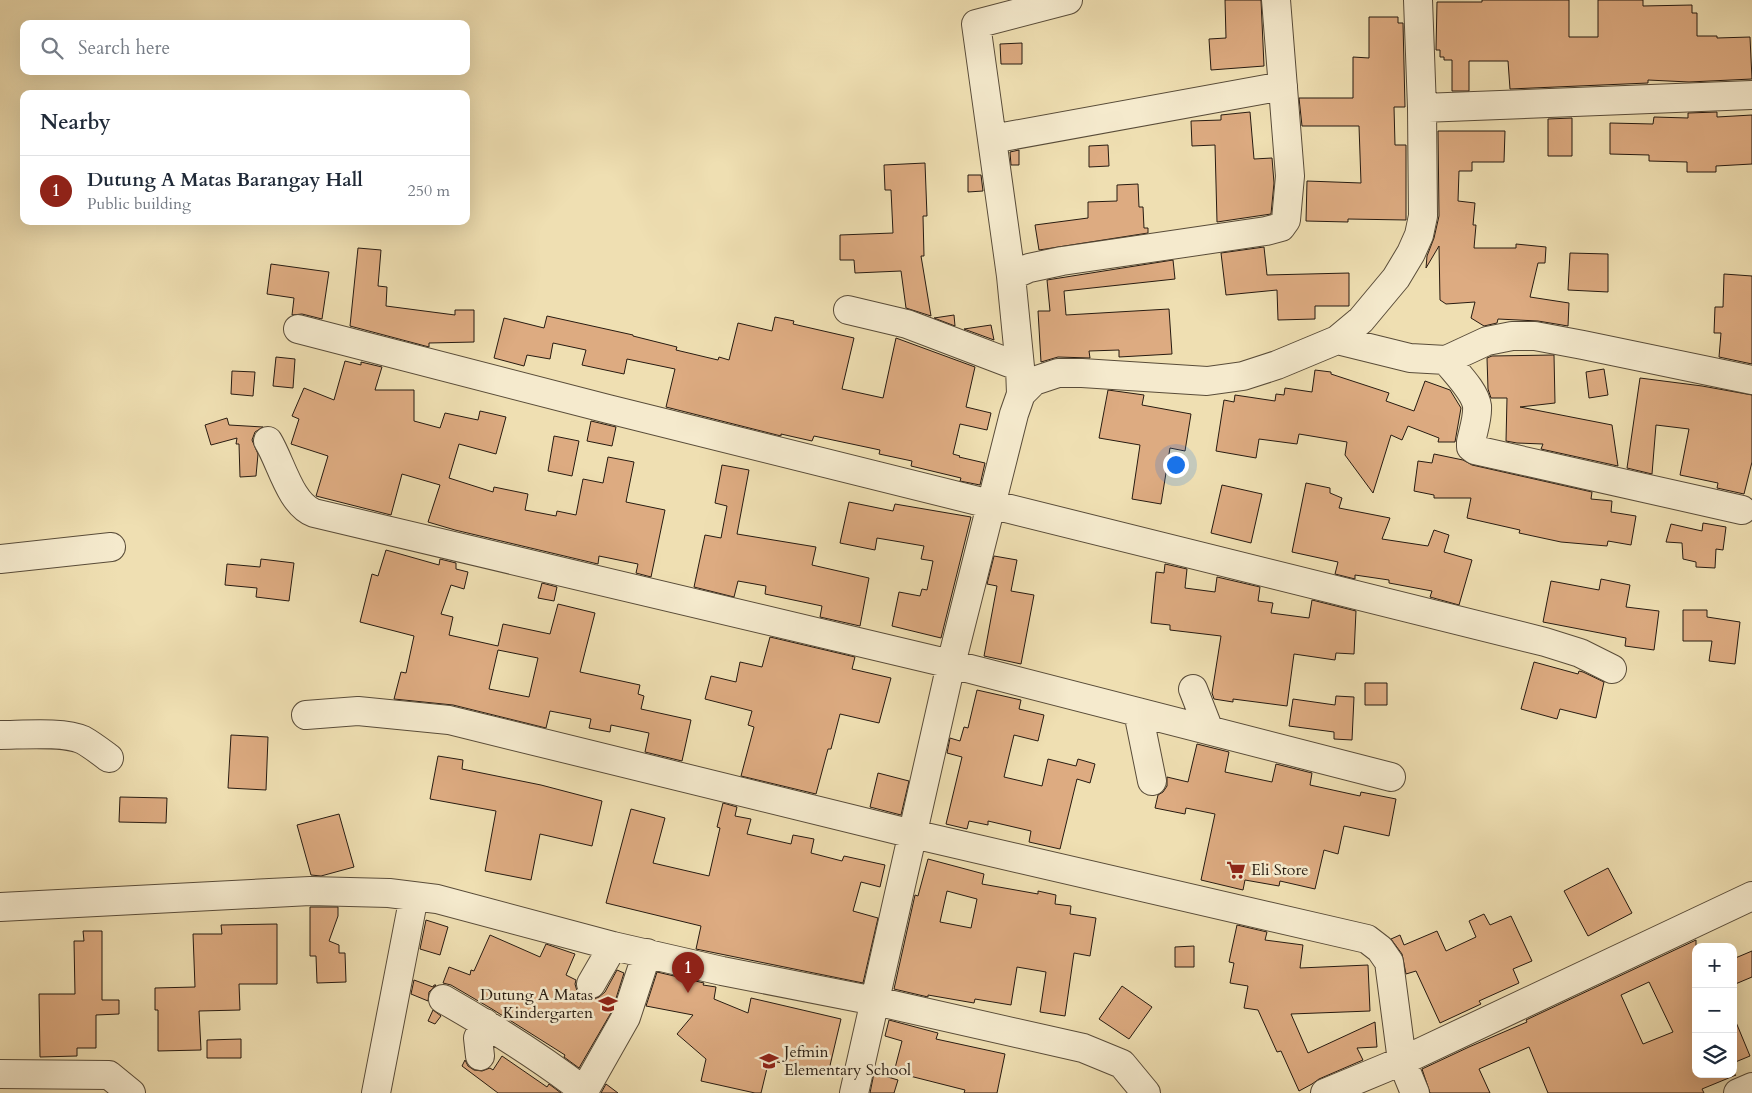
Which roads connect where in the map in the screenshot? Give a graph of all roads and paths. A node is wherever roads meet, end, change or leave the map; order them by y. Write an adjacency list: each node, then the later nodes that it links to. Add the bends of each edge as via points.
1 (1068, 0): 7 (street, via 976,24)
2 (1276, 0): 4 (street)
3 (1418, 0): 6 (street)
4 (1283, 86): 7 (street); 8 (street, via 1290,176 1286,220 1280,227 1266,232 1062,261 1029,268)
5 (1752, 95): 6 (street)
6 (1422, 108): 11 (street, via 1423,216 1419,235 1396,278 1361,320)
7 (992, 139): 8 (street)
8 (1011, 276): 13 (street)
9 (848, 310): 13 (street, via 908,324)
10 (298, 329): 17 (street)
11 (1337, 340): 12 (street, via 1410,358); 15 (street, via 1243,376 1207,381 1058,373 1034,381)
12 (1446, 360): 14 (street, via 1488,341 1535,336); 18 (street, via 1475,401 1471,447 1475,450)
13 (1020, 367): 15 (street)
14 (1752, 380)
15 (1021, 394): 17 (street)
16 (268, 441): 21 (street, via 296,496 306,510 314,513)
17 (992, 504): 21 (street); 22 (street, via 1545,642 1580,653)
18 (1742, 510)
19 (111, 547): 20 (street)
20 (0, 559)
21 (951, 664): 24 (street); 31 (street)
22 (1612, 669)
23 (1193, 689): 26 (street)
24 (1138, 712): 26 (street); 30 (street)
25 (306, 715): 31 (street, via 358,711 449,720)
26 (1209, 730): 29 (street)
27 (0, 735): 28 (street, via 72,737)
28 (109, 758)
29 (1392, 777)
30 (1152, 781)
31 (913, 834): 39 (street); 42 (street, via 1367,939 1389,962)
32 (414, 896): 34 (street, via 310,891); 35 (street, via 437,899); 47 (street)
33 (1752, 896): 42 (street)
34 (0, 907)
35 (613, 946): 36 (street); 37 (street)
36 (647, 953): 39 (street); 45 (street, via 626,1017)
37 (591, 984)
38 (443, 999): 40 (street)
39 (875, 1001): 48 (street); 49 (street, via 1083,1048 1122,1064)
40 (485, 1023): 41 (street, via 478,1038); 45 (street, via 556,1069)
41 (480, 1056)
42 (1402, 1061): 50 (street); 51 (street)
43 (0, 1074): 46 (street, via 109,1075)
44 (1752, 1087): 52 (street)
45 (584, 1092)
46 (131, 1093)
47 (376, 1093)
48 (854, 1093)
49 (1146, 1093)
50 (1325, 1093)
51 (1415, 1093)
52 (1738, 1093)

